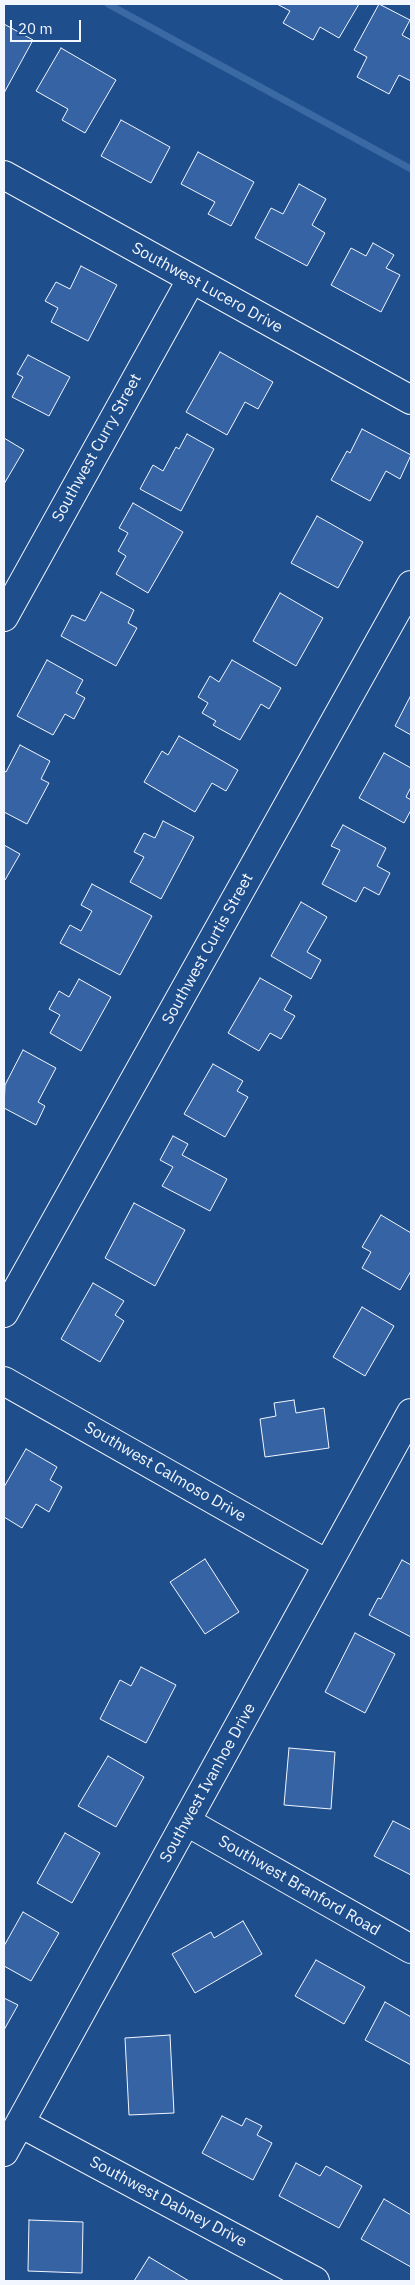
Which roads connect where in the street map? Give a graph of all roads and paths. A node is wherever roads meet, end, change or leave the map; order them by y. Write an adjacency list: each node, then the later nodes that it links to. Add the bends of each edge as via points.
1 (4, 175): 2 (street, Southwest Lucero Drive)
2 (191, 280): 3 (street, Southwest Lucero Drive); 5 (street, Southwest Curry Street)
3 (411, 400)
4 (411, 585): 6 (street, Southwest Curtis Street)
5 (4, 617)
6 (4, 1313)
7 (4, 1381): 9 (street, Southwest Calmoso Drive)
8 (411, 1413): 9 (street, Southwest Ivanhoe Drive)
9 (327, 1564): 10 (street, Southwest Ivanhoe Drive)
10 (187, 1822): 11 (street, Southwest Branford Road); 12 (street, Southwest Ivanhoe Drive)
11 (411, 1949)
12 (20, 2123): 13 (street, Southwest Ivanhoe Drive); 14 (street, Southwest Dabney Drive)
13 (4, 2152)
14 (315, 2281)

